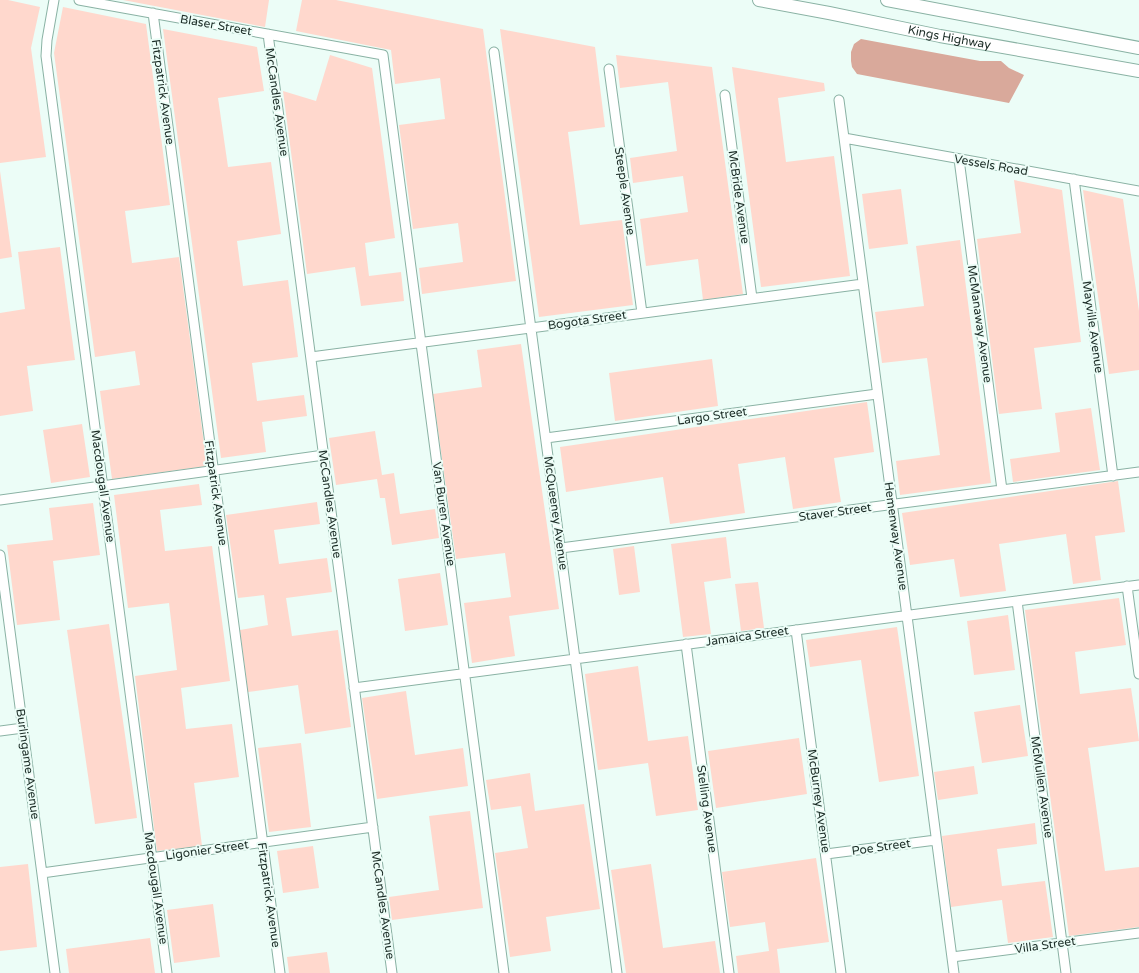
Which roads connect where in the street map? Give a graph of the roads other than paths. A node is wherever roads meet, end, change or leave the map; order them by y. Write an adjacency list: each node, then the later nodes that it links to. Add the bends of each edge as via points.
1 (54, 0): 30 (street, Macdougall Avenue, via 46,56)
2 (79, 0): 5 (street, Blaser Street)
3 (759, 0): 11 (main road, Kings Highway)
4 (887, 0): 7 (main road, Kings Highway)
5 (153, 14): 6 (street, Blaser Street); 27 (street, Fitzpatrick Avenue)
6 (268, 34): 9 (street, Blaser Street); 23 (street, McCandles Avenue)
7 (1139, 48)
8 (494, 52): 21 (street, McQueeney Avenue)
9 (383, 55): 22 (street, Van Buren Avenue)
10 (609, 69): 20 (street, Steeple Avenue)
11 (1139, 71)
12 (725, 95): 19 (street, McBride Avenue)
13 (839, 100): 14 (street, Hemenway Avenue)
14 (844, 138): 15 (street, Vessels Road); 18 (street, Hemenway Avenue)
15 (959, 159): 16 (street, Vessels Road); 31 (street, McManaway Avenue)
16 (1074, 179): 17 (street, Vessels Road); 29 (street, Mayville Avenue)
17 (1139, 191)
18 (863, 284): 19 (street, Bogota Street); 24 (street, Hemenway Avenue)
19 (752, 298): 20 (street, Bogota Street)
20 (642, 313): 21 (street, Bogota Street)
21 (532, 328): 22 (street, Bogota Street); 25 (street, McQueeney Avenue)
22 (421, 342): 23 (street, Bogota Street); 44 (street, Van Buren Avenue)
23 (311, 357): 26 (street, McCandles Avenue)
24 (877, 394): 25 (street, Largo Street); 33 (street, Hemenway Avenue)
25 (546, 438): 34 (street, McQueeney Avenue)
26 (324, 456): 27 (street); 46 (street, McCandles Avenue)
27 (213, 471): 30 (street); 51 (street, Fitzpatrick Avenue)
28 (1139, 472): 29 (street, Staver Street)
29 (1113, 476): 31 (street, Staver Street)
30 (103, 486): 32 (street); 53 (street, Macdougall Avenue)
31 (1002, 490): 33 (street, Staver Street)
32 (0, 500)
33 (892, 505): 34 (street, Staver Street); 39 (street, Hemenway Avenue)
34 (561, 548): 43 (street, McQueeney Avenue)
35 (0, 555): 40 (street, Burlingame Avenue)
36 (1139, 584): 37 (street, Jamaica Street)
37 (1127, 586): 38 (street, Jamaica Street); 45 (street)
38 (1017, 601): 39 (street, Jamaica Street); 56 (street, McMullen Avenue)
39 (906, 615): 41 (street, Jamaica Street); 50 (street, Hemenway Avenue)
40 (4, 618): 47 (street, Burlingame Avenue)
41 (796, 630): 42 (street, Jamaica Street); 52 (street, McBurney Avenue)
42 (686, 644): 43 (street, Jamaica Street); 64 (street, Stelling Avenue)
43 (575, 659): 44 (street, Jamaica Street); 63 (street, McQueeney Avenue)
44 (465, 674): 46 (street, Jamaica Street); 62 (street, Van Buren Avenue)
45 (1139, 674)
46 (354, 688): 49 (street, McCandles Avenue)
47 (23, 728): 48 (street); 54 (street, Burlingame Avenue)
48 (0, 731)
49 (373, 827): 51 (street, Ligonier Street); 61 (street, McCandles Avenue)
50 (936, 840): 52 (street, Poe Street); 57 (street, Hemenway Avenue)
51 (262, 842): 53 (street, Ligonier Street); 60 (street, Fitzpatrick Avenue)
52 (826, 854): 65 (street, McBurney Avenue)
53 (152, 858): 54 (street, Ligonier Street); 59 (street, Macdougall Avenue)
54 (42, 873): 58 (street, Burlingame Avenue)
55 (1139, 933): 56 (street, Villa Street)
56 (1062, 943): 57 (street, Villa Street); 67 (street, McMullen Avenue)
57 (952, 958): 66 (street, Hemenway Avenue)
58 (55, 973)
59 (168, 973)
60 (280, 973)
61 (392, 973)
62 (504, 973)
63 (617, 973)
64 (729, 973)
65 (841, 973)
66 (954, 973)
67 (1066, 973)

